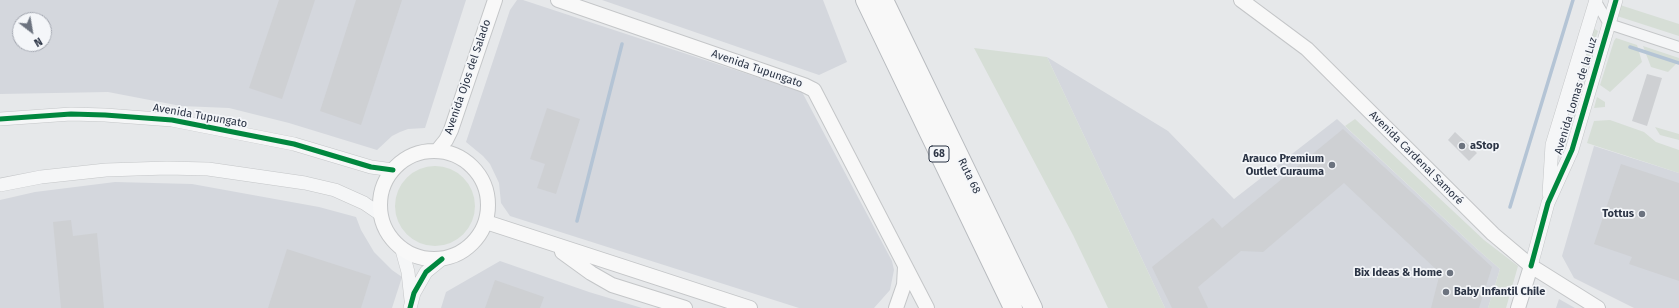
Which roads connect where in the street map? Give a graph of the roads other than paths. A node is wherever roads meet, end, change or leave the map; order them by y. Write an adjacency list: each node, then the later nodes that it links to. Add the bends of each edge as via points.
1 (495, 0): 11 (main road, Avenida Ojos del Salado, via 450,130)
2 (558, 0): 20 (main road, Avenida Tupungato, via 814,90)
3 (865, 0): 27 (highway, Ruta 68 / 68)
4 (884, 0): 28 (highway, Ruta 68 / 68)
5 (1241, 0): 21 (main road, Avenida Cardenal Samoré, via 1307,49 1487,229)
6 (1596, 0): 8 (street); 14 (street, Avenida Lomas de la Luz, via 1552,145)
7 (1616, 0): 8 (street, Avenida Lomas de la Luz)
8 (1609, 24): 9 (street); 14 (street, Avenida Lomas de la Luz, via 1572,150)
9 (1679, 47)
10 (0, 119): 12 (street, Avenida Tupungato, via 44,115 105,115 172,120 294,144 371,167)
11 (437, 151): 12 (main road, via 413,156); 16 (main road, via 460,158 478,174 488,202)
12 (393, 170): 15 (main road, via 382,191)
13 (0, 185): 15 (street, via 41,177 106,170 208,169 305,183 335,190 364,203)
14 (1548, 203): 21 (street, Avenida Lomas de la Luz)
15 (380, 214): 18 (main road, via 388,234)
16 (486, 222): 17 (main road); 19 (main road, via 469,247 452,257)
17 (545, 241): 23 (main road, via 612,285); 24 (main road)
18 (402, 250): 19 (main road, via 421,258); 22 (street, via 408,272)
19 (442, 259): 22 (street, via 426,272 414,294)
20 (904, 265): 25 (main road, via 904,285); 26 (main road, Avenida Tupungato)
21 (1531, 266): 29 (main road, Avenida Lomas de la Luz); 30 (main road, Avenida Cardenal Samoré)
22 (411, 307)
23 (685, 308)
24 (750, 308)
25 (896, 308)
26 (927, 308)
27 (1013, 308)
28 (1033, 308)
29 (1518, 308)
30 (1598, 308)

